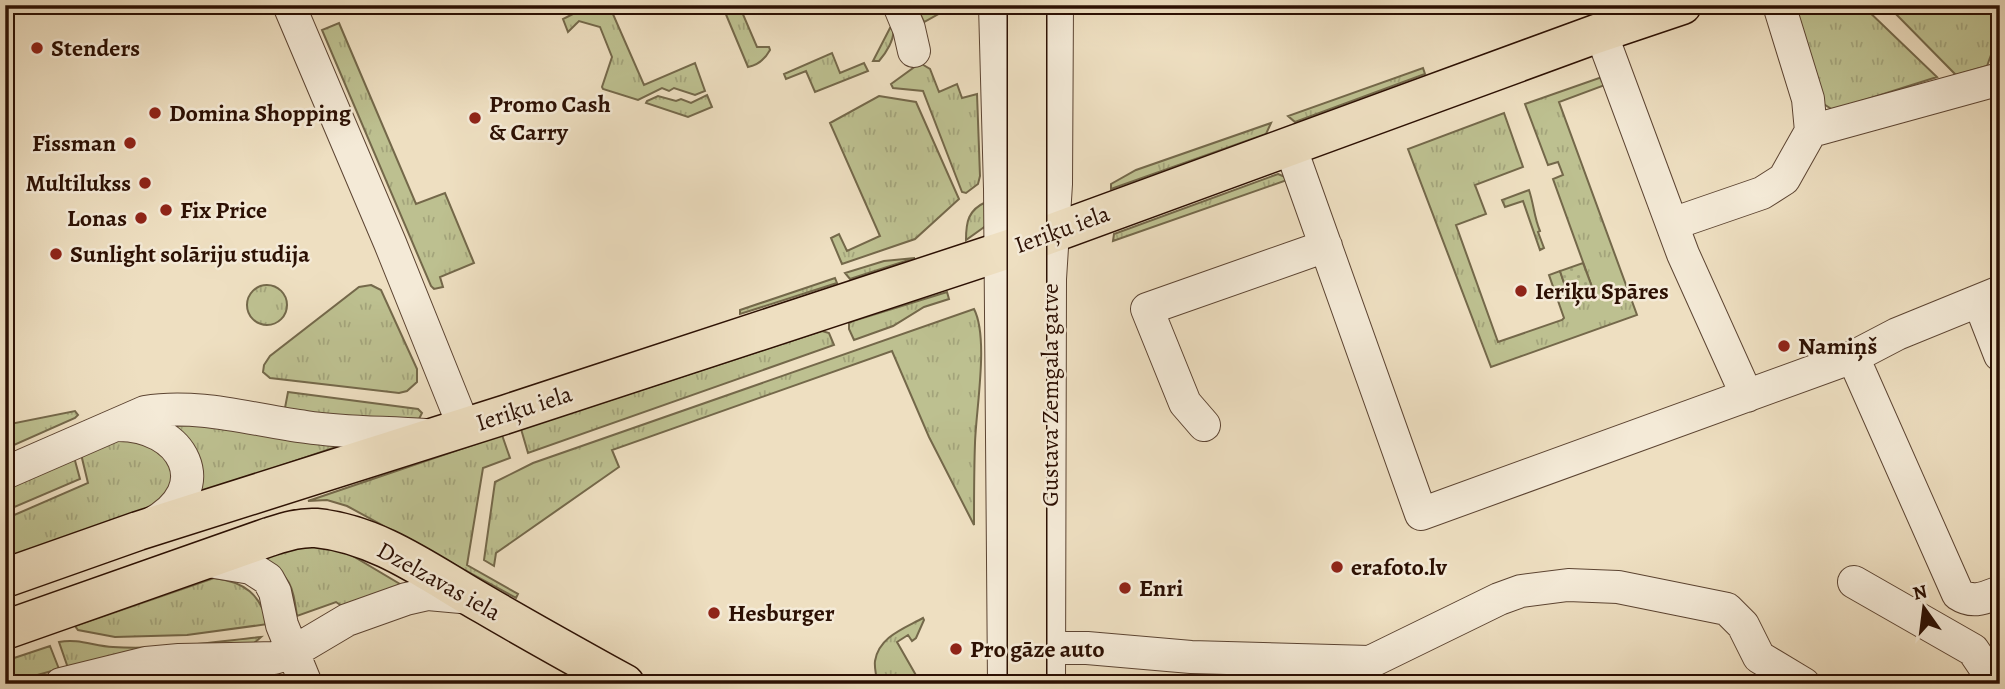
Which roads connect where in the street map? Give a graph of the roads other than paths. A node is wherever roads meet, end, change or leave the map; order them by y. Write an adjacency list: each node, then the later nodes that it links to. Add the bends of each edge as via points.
1 (289, 5): 25 (street, via 390,243)
2 (899, 5): 9 (street)
3 (995, 5): 12 (street, Gustava Zemgala gatve)
4 (1027, 5): 43 (main road, Gustava Zemgala gatve, bridge)
5 (1057, 5): 11 (street, Gustava Zemgala gatve)
6 (1682, 5): 8 (main road, Ieriķu iela)
7 (1779, 5): 13 (street, via 1808,99)
8 (1601, 33): 14 (main road, Ieriķu iela); 15 (street)
9 (914, 51)
10 (2000, 79): 13 (street)
11 (1056, 106): 12 (street, via 1049,123 1036,134 1017,134 1004,124); 16 (street, Gustava Zemgala gatve)
12 (997, 110): 18 (street, Gustava Zemgala gatve)
13 (1811, 131): 15 (street, via 1784,179 1762,193)
14 (1290, 146): 16 (main road, Ieriķu iela); 17 (street)
15 (1672, 223): 22 (street)
16 (1054, 232): 18 (main road, Ieriķu iela); 34 (street, Gustava Zemgala gatve)
17 (1326, 246): 22 (street, via 1421,514); 24 (street, via 1147,309 1185,403)
18 (1000, 252): 25 (main road, Ieriķu iela); 42 (street, Gustava Zemgala gatve)
19 (1989, 296): 20 (street); 21 (street)
20 (2000, 355)
21 (1853, 357): 22 (street); 31 (street, via 1958,593 1976,601)
22 (1747, 396)
23 (116, 425): 25 (street, Ieriķu iela, via 145,412 177,409 362,434); 26 (street, Ieriķu iela); 27 (street, Ieriķu iela, via 150,428 175,444 185,465 187,489 178,505)
24 (1204, 425)
25 (450, 432): 27 (main road, Ieriķu iela)
26 (5, 473)
27 (138, 531): 29 (main road, Ieriķu iela)
28 (201, 560): 32 (main road, Dzelzavas iela, via 292,530 319,528 404,556); 33 (main road); 35 (street, via 251,568 268,579)
29 (5, 578)
30 (1854, 582): 46 (street, via 1973,650)
31 (2000, 592)
32 (472, 598): 35 (street, via 428,594 406,599 347,620); 41 (main road, Dzelzavas iela)
33 (5, 630)
34 (1049, 648): 37 (street, via 1191,657); 44 (street, Gustava Zemgala gatve)
35 (293, 652): 39 (street, via 261,659 146,663); 40 (street)
36 (1753, 671): 38 (street, via 1743,625 1727,608 1618,587 1568,585 1499,599); 45 (street)
37 (1288, 672): 38 (street)
38 (1374, 673)
39 (61, 684)
40 (306, 684)
41 (625, 684)
42 (1004, 684)
43 (1027, 684)
44 (1049, 684)
45 (1804, 684)
46 (1996, 684)

